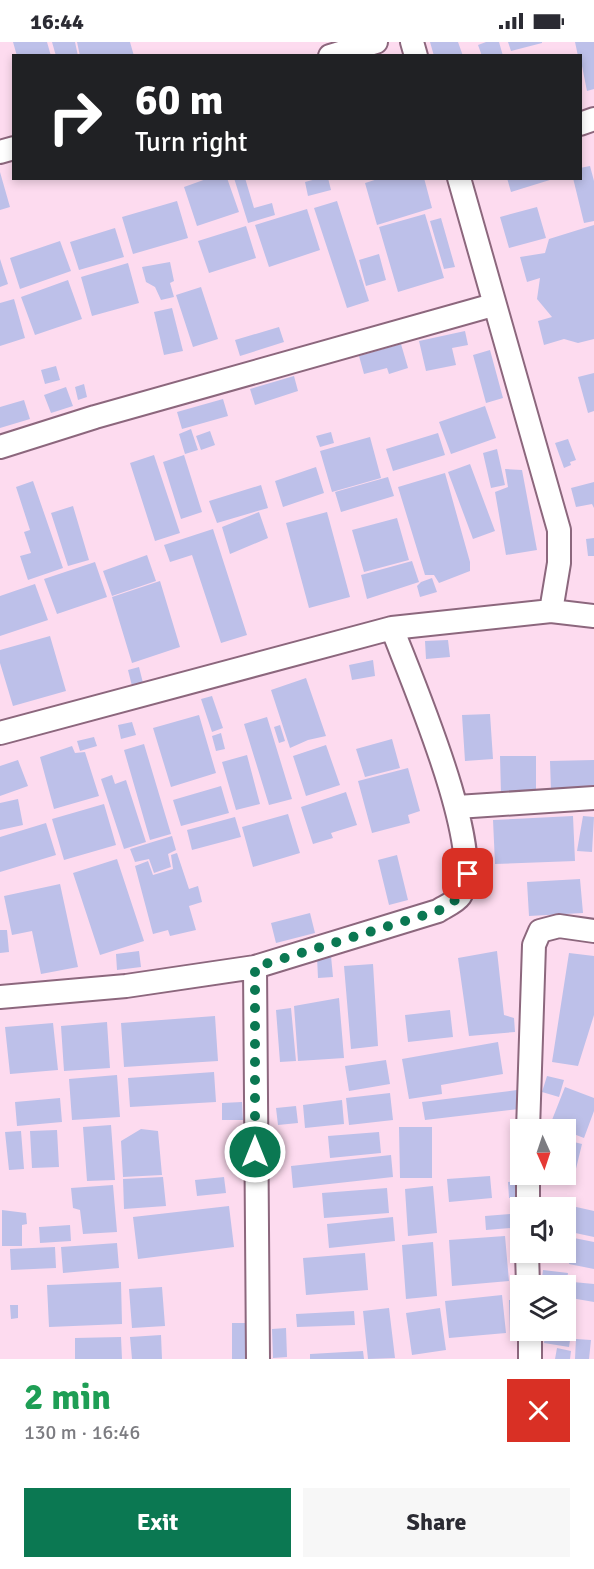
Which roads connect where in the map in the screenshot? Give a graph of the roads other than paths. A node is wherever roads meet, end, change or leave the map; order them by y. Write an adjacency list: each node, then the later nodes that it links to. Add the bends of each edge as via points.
1 (376, 42): 2 (street)
2 (337, 54)
3 (460, 180): 4 (street)
4 (493, 305): 5 (street); 6 (street, via 560,530)
5 (0, 447)
6 (551, 611): 7 (street); 8 (street)
7 (594, 616)
8 (392, 628): 9 (street); 11 (street)
9 (0, 733)
10 (594, 798): 11 (street)
11 (457, 807): 13 (street, via 468,874 460,897 438,911)
12 (594, 931): 15 (street, via 559,926 540,931 534,945)
13 (255, 967): 14 (street, via 126,986); 17 (street)
14 (0, 997)
15 (528, 1119)
16 (530, 1341): 18 (street)
17 (258, 1359)
18 (530, 1359)

